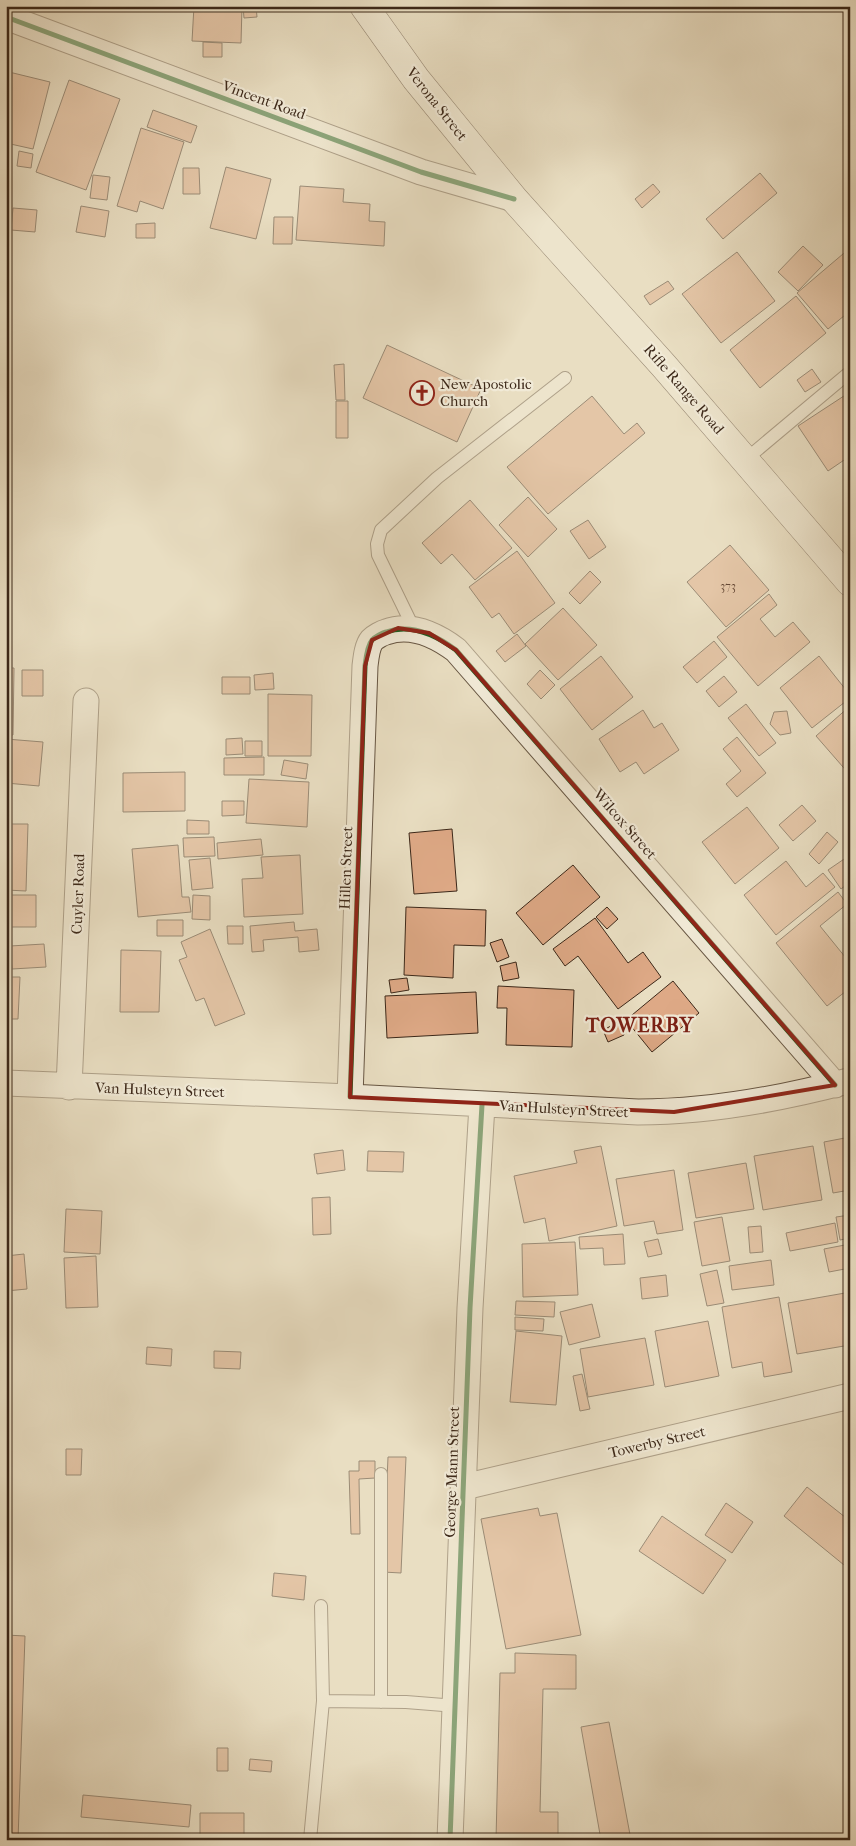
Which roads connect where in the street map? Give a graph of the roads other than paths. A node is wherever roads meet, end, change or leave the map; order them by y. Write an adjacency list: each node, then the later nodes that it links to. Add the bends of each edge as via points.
1 (364, 6): 3 (main road, Verona Street, via 416,79)
2 (6, 17): 3 (street, Vincent Road, via 421,172)
3 (514, 199): 6 (main road, Rifle Range Road)
4 (850, 372): 6 (lane)
5 (564, 378): 8 (lane, via 436,478 381,530 378,555)
6 (745, 460): 7 (main road, Rifle Range Road)
7 (850, 582)
8 (414, 629): 9 (street, Wilcox Street, via 398,628); 12 (street, Wilcox Street, via 429,633 456,650)
9 (372, 640): 14 (street, Hillen Street, via 365,666)
10 (86, 700): 13 (street, Cuyler Road)
11 (6, 1083): 13 (street, Van Hulsteyn Street)
12 (842, 1083): 15 (street, Van Hulsteyn Street, via 752,1102 674,1112)
13 (69, 1087): 14 (street, Van Hulsteyn Street)
14 (350, 1097): 15 (street, Van Hulsteyn Street)
15 (482, 1105): 18 (street, George Mann Street)
16 (850, 1396): 18 (street, Towerby Street)
17 (381, 1474): 21 (lane)
18 (464, 1487): 22 (street, George Mann Street)
19 (320, 1606): 20 (lane)
20 (323, 1701): 21 (lane); 23 (lane)
21 (381, 1702): 22 (lane)
22 (456, 1706): 24 (street, George Mann Street)
23 (310, 1840)
24 (450, 1840)

